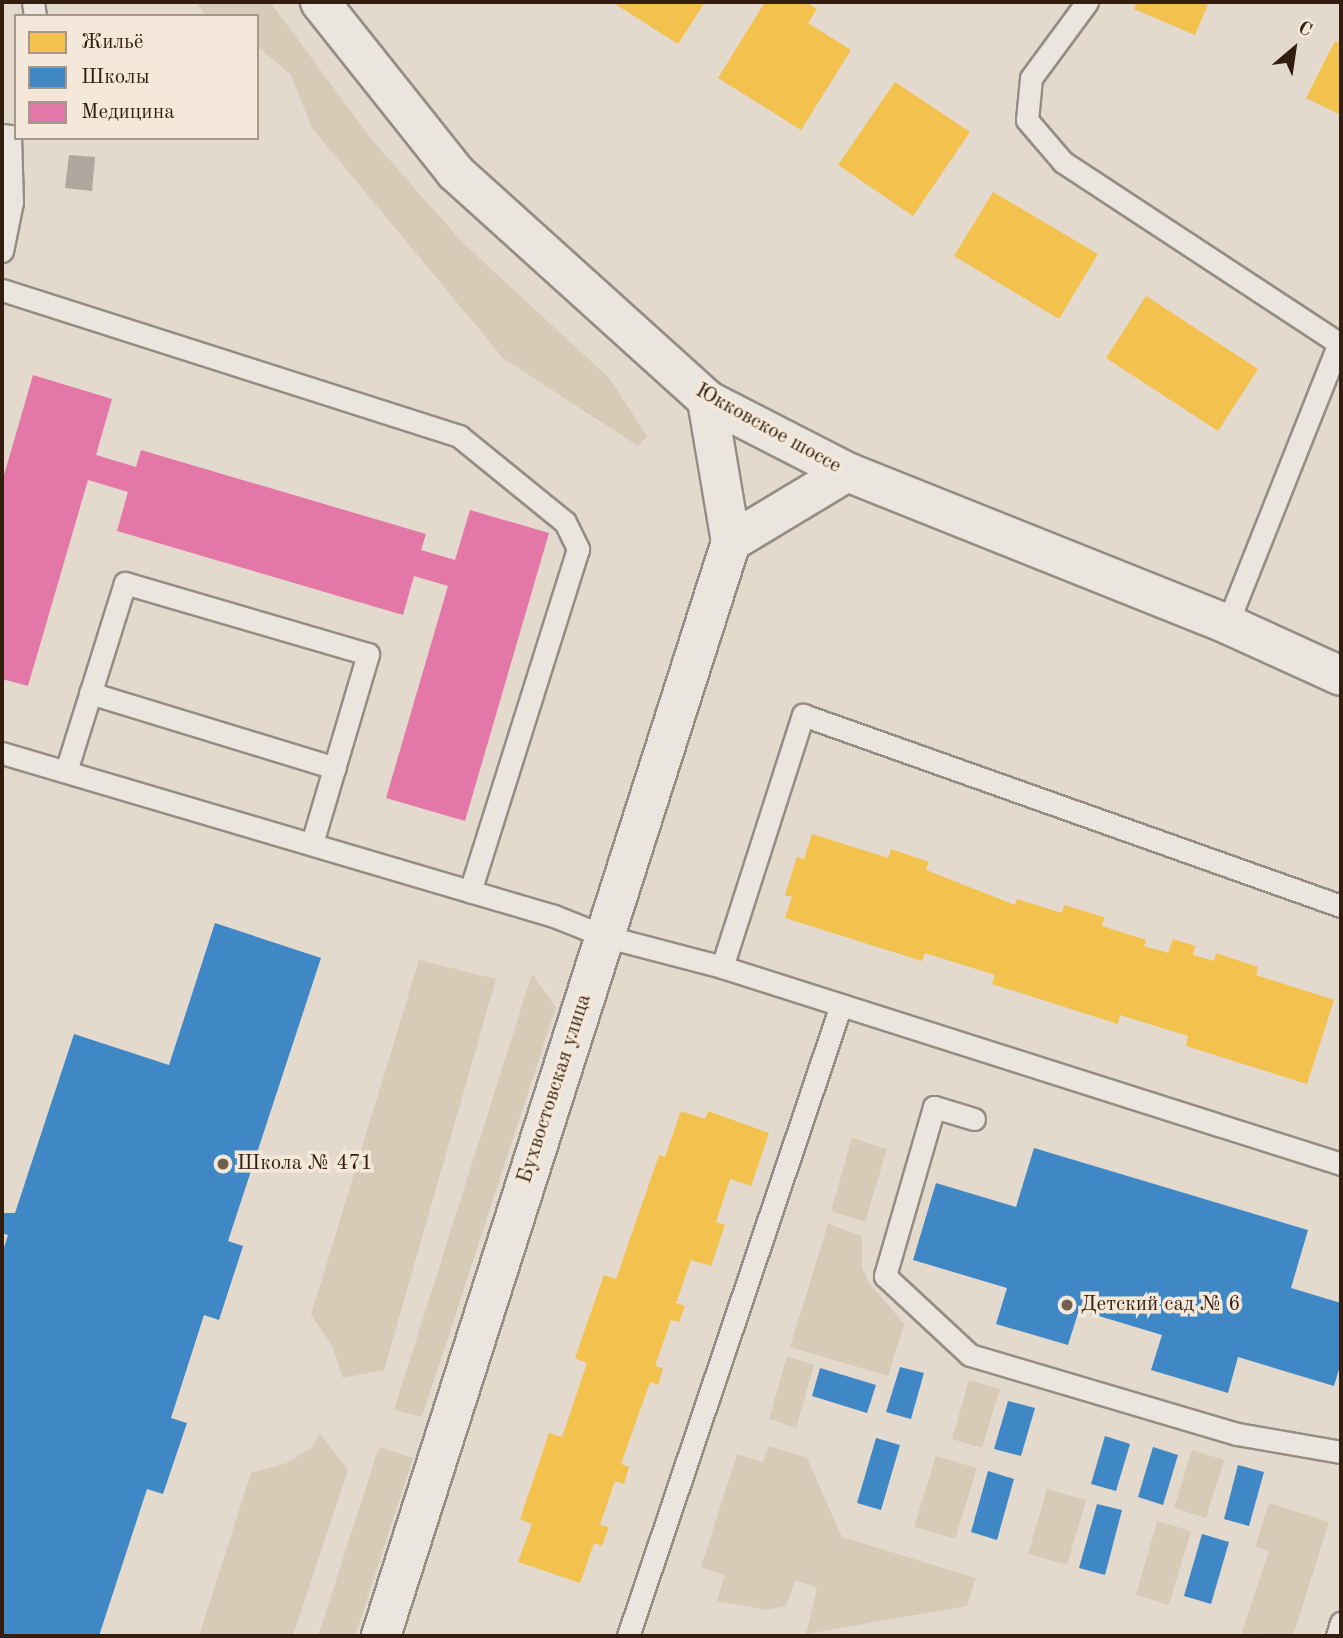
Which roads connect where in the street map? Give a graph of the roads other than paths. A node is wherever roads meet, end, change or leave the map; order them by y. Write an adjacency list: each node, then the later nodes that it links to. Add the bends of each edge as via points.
1 (320, 2): 6 (street, Юкковское шоссе, via 455,172)
2 (1087, 2): 9 (lane, via 1031,78 1027,120 1063,162 1339,344)
3 (9, 130): 4 (lane, via 12,202)
4 (2, 251)
5 (2, 290): 16 (lane, via 459,436 565,522 578,549)
6 (707, 400): 7 (street, Юкковское шоссе); 8 (street, Бухвостовская улица)
7 (846, 471): 8 (street); 9 (street, Юкковское шоссе)
8 (731, 542): 18 (street, Бухвостовская улица)
9 (1227, 624): 10 (street, Юкковское шоссе)
10 (1341, 676)
11 (90, 693): 13 (lane); 13 (lane, via 125,583 368,654); 14 (lane)
12 (2, 753): 14 (lane)
13 (335, 768): 15 (lane)
14 (66, 771): 15 (lane)
15 (312, 843): 16 (lane)
16 (470, 891): 18 (lane)
17 (1341, 906): 19 (lane, via 803,715)
18 (604, 936): 19 (lane); 25 (street, Бухвостовская улица)
19 (722, 967): 20 (lane)
20 (841, 1005): 22 (lane); 26 (lane)
21 (974, 1119): 23 (lane, via 934,1107 885,1276 970,1355 1237,1434)
22 (1341, 1164)
23 (1341, 1452)
24 (1341, 1623): 27 (lane)
25 (384, 1636)
26 (628, 1636)
27 (1337, 1636)

